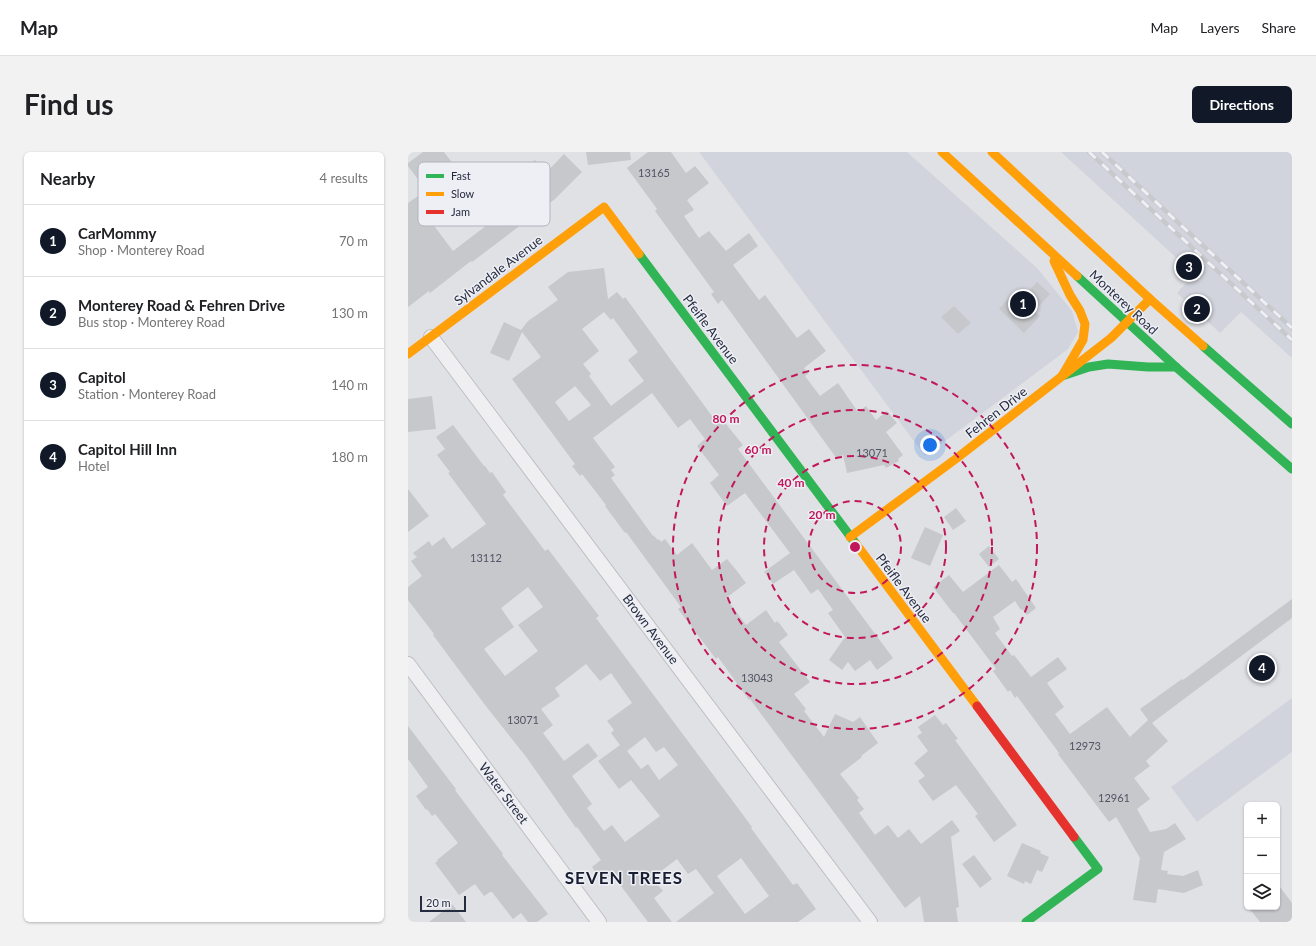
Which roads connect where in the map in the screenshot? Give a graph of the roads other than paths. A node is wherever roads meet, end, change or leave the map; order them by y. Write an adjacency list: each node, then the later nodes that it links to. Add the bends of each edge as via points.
1 (942, 152): 4 (street, Monterey Road)
2 (992, 152): 5 (street, Monterey Road)
3 (604, 207): 7 (street, Sylvandale Avenue); 13 (street, Pfeifle Avenue)
4 (1049, 251): 6 (street, Monterey Road); 10 (street, via 1085,324 1083,340)
5 (1150, 299): 6 (street, Fehren Drive); 11 (street, Monterey Road)
6 (1127, 322): 9 (street, Monterey Road); 10 (street, Fehren Drive, via 1111,338)
7 (431, 337): 8 (street, Sylvandale Avenue); 16 (street, Brown Avenue)
8 (408, 354)
9 (1176, 367): 10 (street, via 1108,364); 12 (street, Monterey Road)
10 (1062, 376): 13 (street, Fehren Drive)
11 (1292, 424)
12 (1292, 468)
13 (850, 537): 17 (street, Pfeifle Avenue, via 1098,869)
14 (408, 664): 15 (street, Water Street)
15 (599, 922)
16 (870, 922)
17 (1026, 922)

